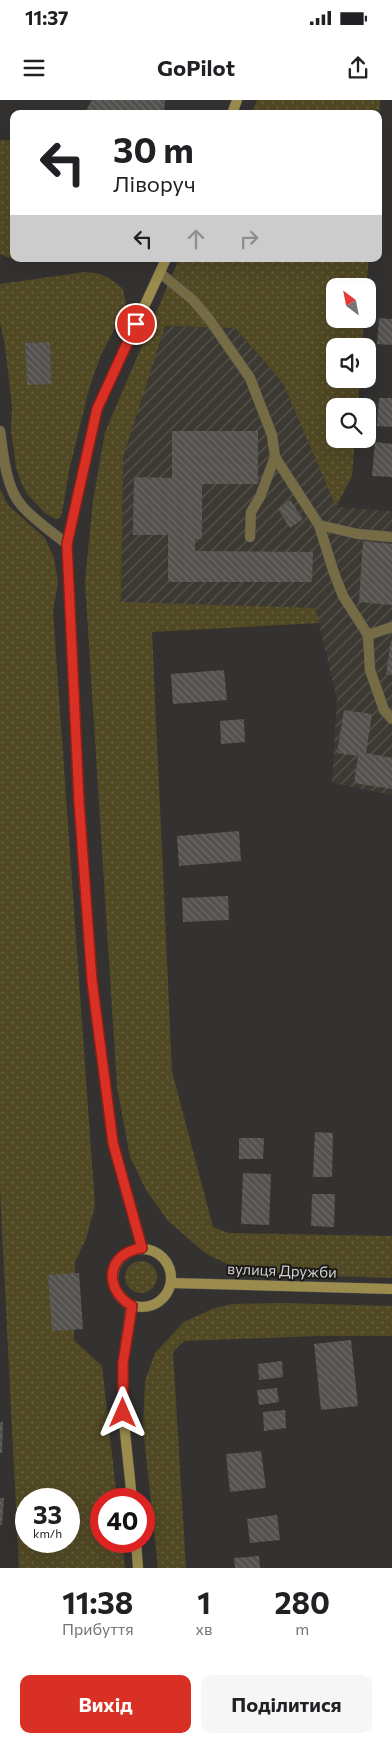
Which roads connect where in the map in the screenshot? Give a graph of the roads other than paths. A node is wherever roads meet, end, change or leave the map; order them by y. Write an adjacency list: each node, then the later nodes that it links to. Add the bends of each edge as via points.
1 (165, 262): 2 (street)
2 (160, 273): 4 (street, via 193,300 250,378 272,435); 8 (street, via 97,409)
3 (0, 431): 8 (street, via 11,485 20,505)
4 (275, 457): 5 (street); 6 (street, via 260,497 250,512)
5 (319, 525): 7 (street, via 358,534); 10 (street, via 343,596)
6 (250, 537)
7 (392, 537)
8 (67, 544): 12 (street, via 79,802 92,981 113,1143)
9 (392, 627): 10 (street)
10 (368, 635): 11 (street, via 370,670 384,710)
11 (392, 719)
12 (142, 1248): 13 (street, via 161,1255 171,1273); 15 (street, via 123,1255 112,1272 116,1292)
13 (171, 1283): 14 (street, вулиця Дружби); 15 (street, via 167,1293 152,1306)
14 (392, 1289)
15 (132, 1306): 16 (street, via 123,1363 123,1413)
16 (131, 1488)
17 (137, 1553): 18 (street)
18 (138, 1568)

